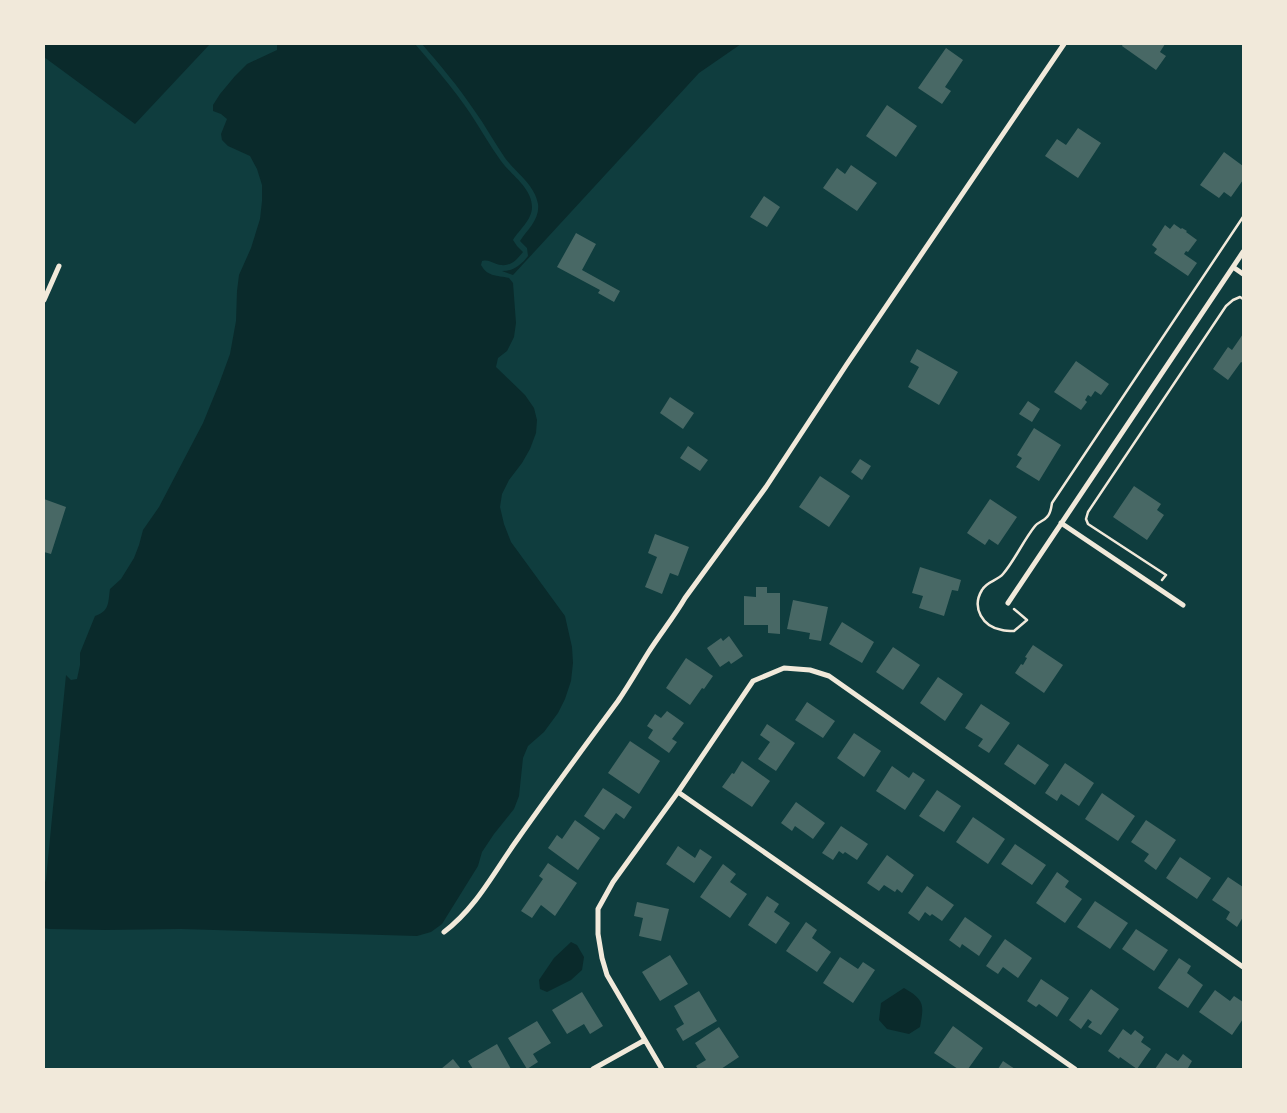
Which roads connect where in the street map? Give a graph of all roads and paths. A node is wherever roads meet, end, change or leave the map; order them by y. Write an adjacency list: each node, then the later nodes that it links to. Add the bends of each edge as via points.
1 (1064, 44): 14 (street, via 622,695 470,908)
2 (1243, 217): 11 (path, via 1052,503 1048,516 1036,525 1002,576 981,590 978,609 989,626 1014,631 1026,620)
3 (1243, 252): 5 (street)
4 (59, 266): 8 (street)
5 (1233, 267): 6 (street); 9 (street)
6 (1243, 274)
7 (1243, 299): 10 (path, via 1240,297 1226,306 1088,512 1088,524 1166,575)
8 (44, 300)
9 (1061, 523): 10 (street); 11 (street)
10 (1157, 588): 12 (street)
11 (1008, 603)
12 (1183, 605)
13 (678, 792): 15 (street, via 753,681 784,668 810,670 829,676); 16 (street, via 613,882 598,909 598,934 607,975); 19 (street)
14 (444, 932)
15 (1243, 967)
16 (645, 1040): 17 (street); 18 (street)
17 (593, 1069)
18 (662, 1069)
19 (1072, 1069)

